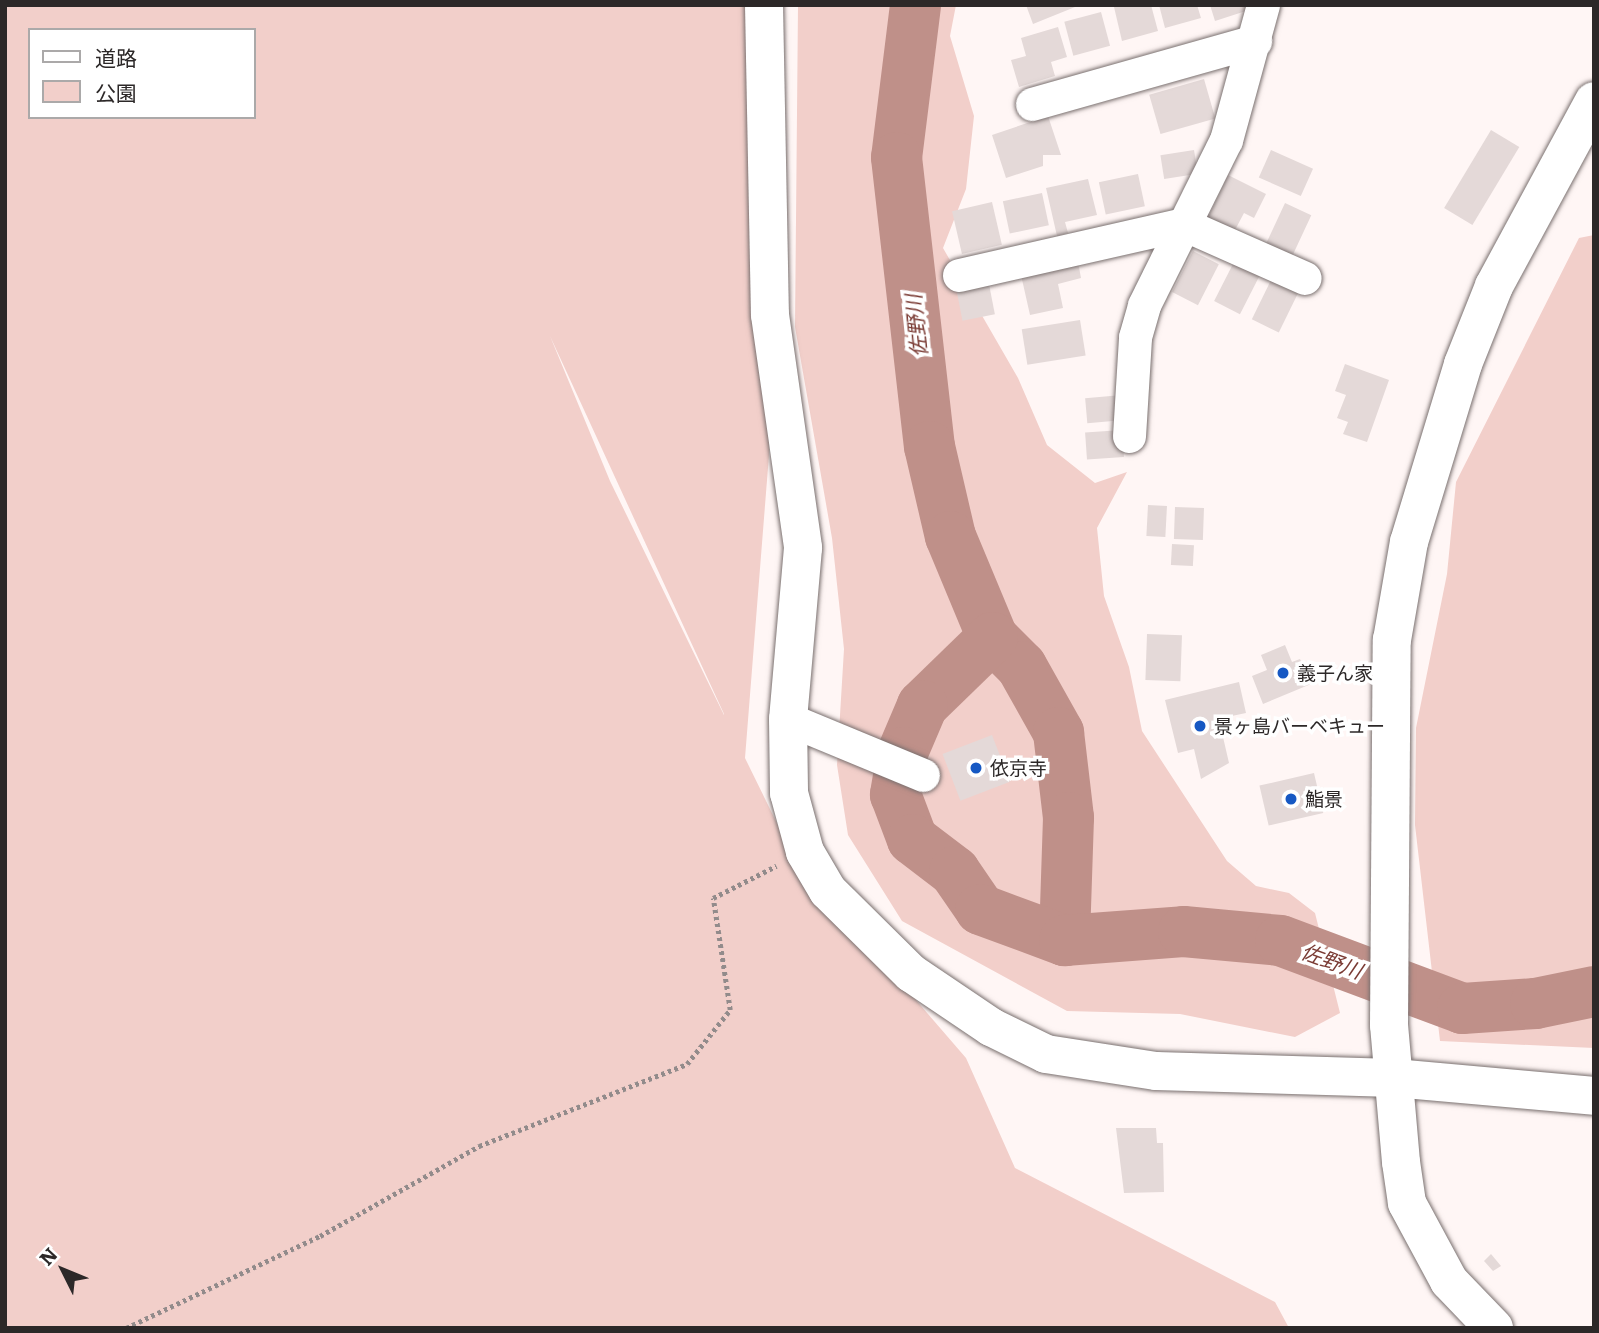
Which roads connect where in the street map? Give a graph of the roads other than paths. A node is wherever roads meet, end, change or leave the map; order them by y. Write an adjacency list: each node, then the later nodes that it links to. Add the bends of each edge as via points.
1 (764, 5): 10 (street, via 770,315 803,548)
2 (1263, 5): 3 (street)
3 (1255, 41): 5 (street); 6 (street, via 1226,140)
4 (1594, 101): 12 (street, via 1489,299 1437,437 1409,542 1392,640 1387,890)
5 (1032, 104)
6 (1183, 224): 7 (street); 8 (street); 9 (street, via 1135,337)
7 (959, 275)
8 (1305, 278)
9 (1129, 436)
10 (788, 719): 11 (street); 12 (street, via 789,793 805,852 828,891 911,973 991,1027 1046,1054 1156,1072)
11 (923, 775)
12 (1394, 1078): 13 (street); 14 (street, via 1407,1203 1448,1281)
13 (1594, 1096)
14 (1494, 1328)

